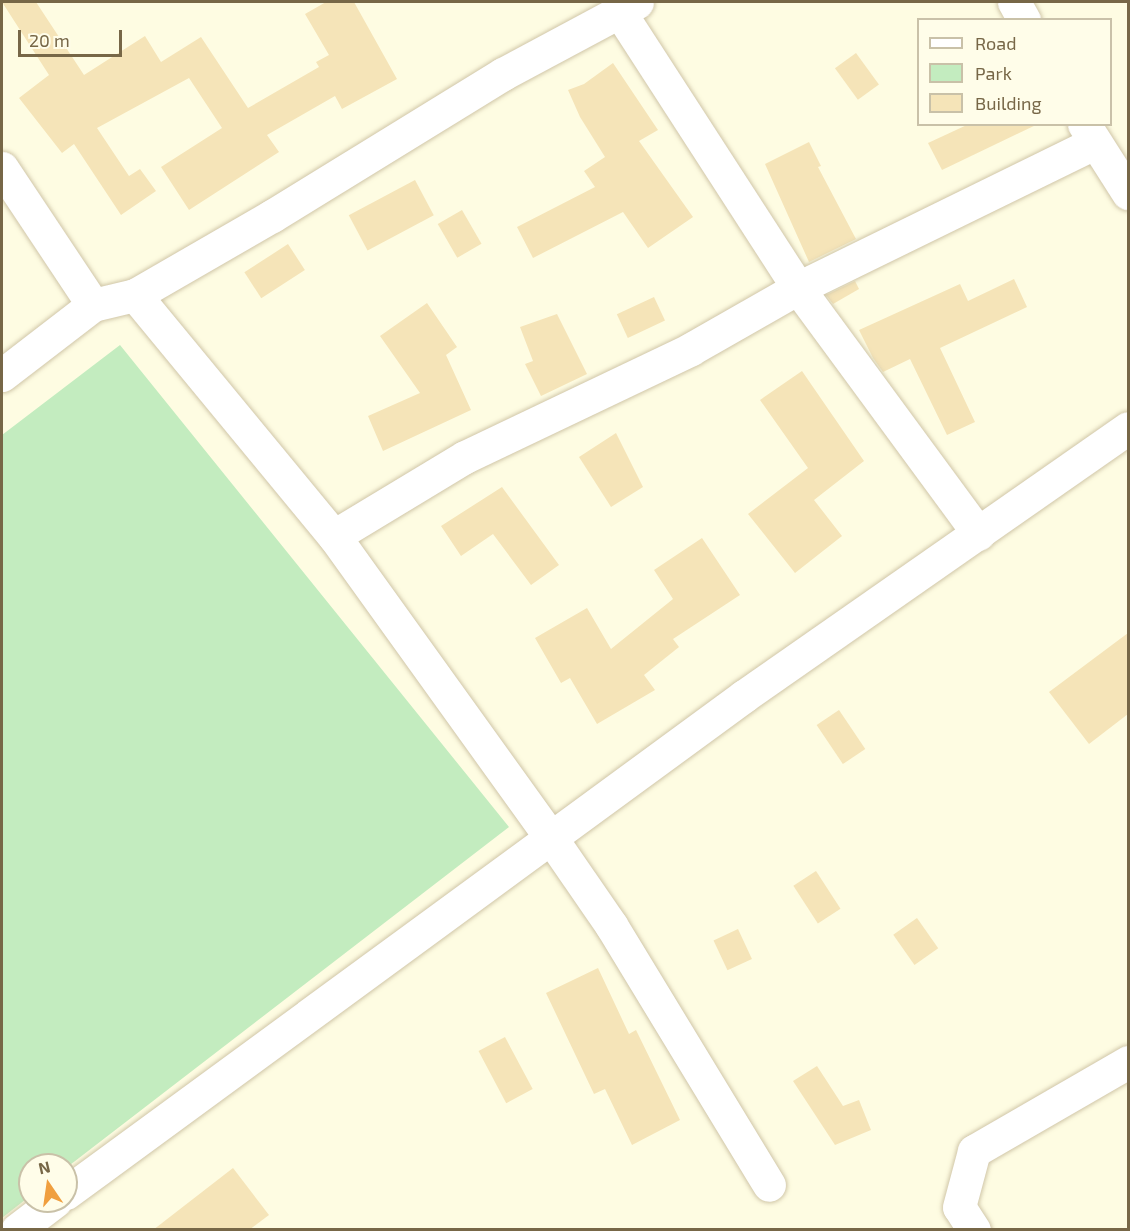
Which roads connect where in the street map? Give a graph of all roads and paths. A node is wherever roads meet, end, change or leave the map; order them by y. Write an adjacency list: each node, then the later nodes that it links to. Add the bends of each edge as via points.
1 (1014, 2): 3 (street)
2 (610, 9): 7 (street); 8 (street)
3 (1023, 18)
4 (1089, 134): 6 (street); 7 (street)
5 (2, 168): 9 (street)
6 (1128, 193)
7 (798, 288): 12 (street); 13 (street, via 691,349 465,457)
8 (135, 295): 9 (street); 13 (street)
9 (93, 305): 10 (street)
10 (2, 375)
11 (1128, 428): 12 (street)
12 (979, 534): 14 (street, via 744,696)
13 (334, 536): 14 (street)
14 (551, 838): 16 (street); 17 (street, via 623,944)
15 (1128, 1062): 20 (street, via 974,1151 959,1207)
16 (78, 1183)
17 (769, 1185)
18 (39, 1213): 19 (street)
19 (17, 1230)
20 (974, 1230)

